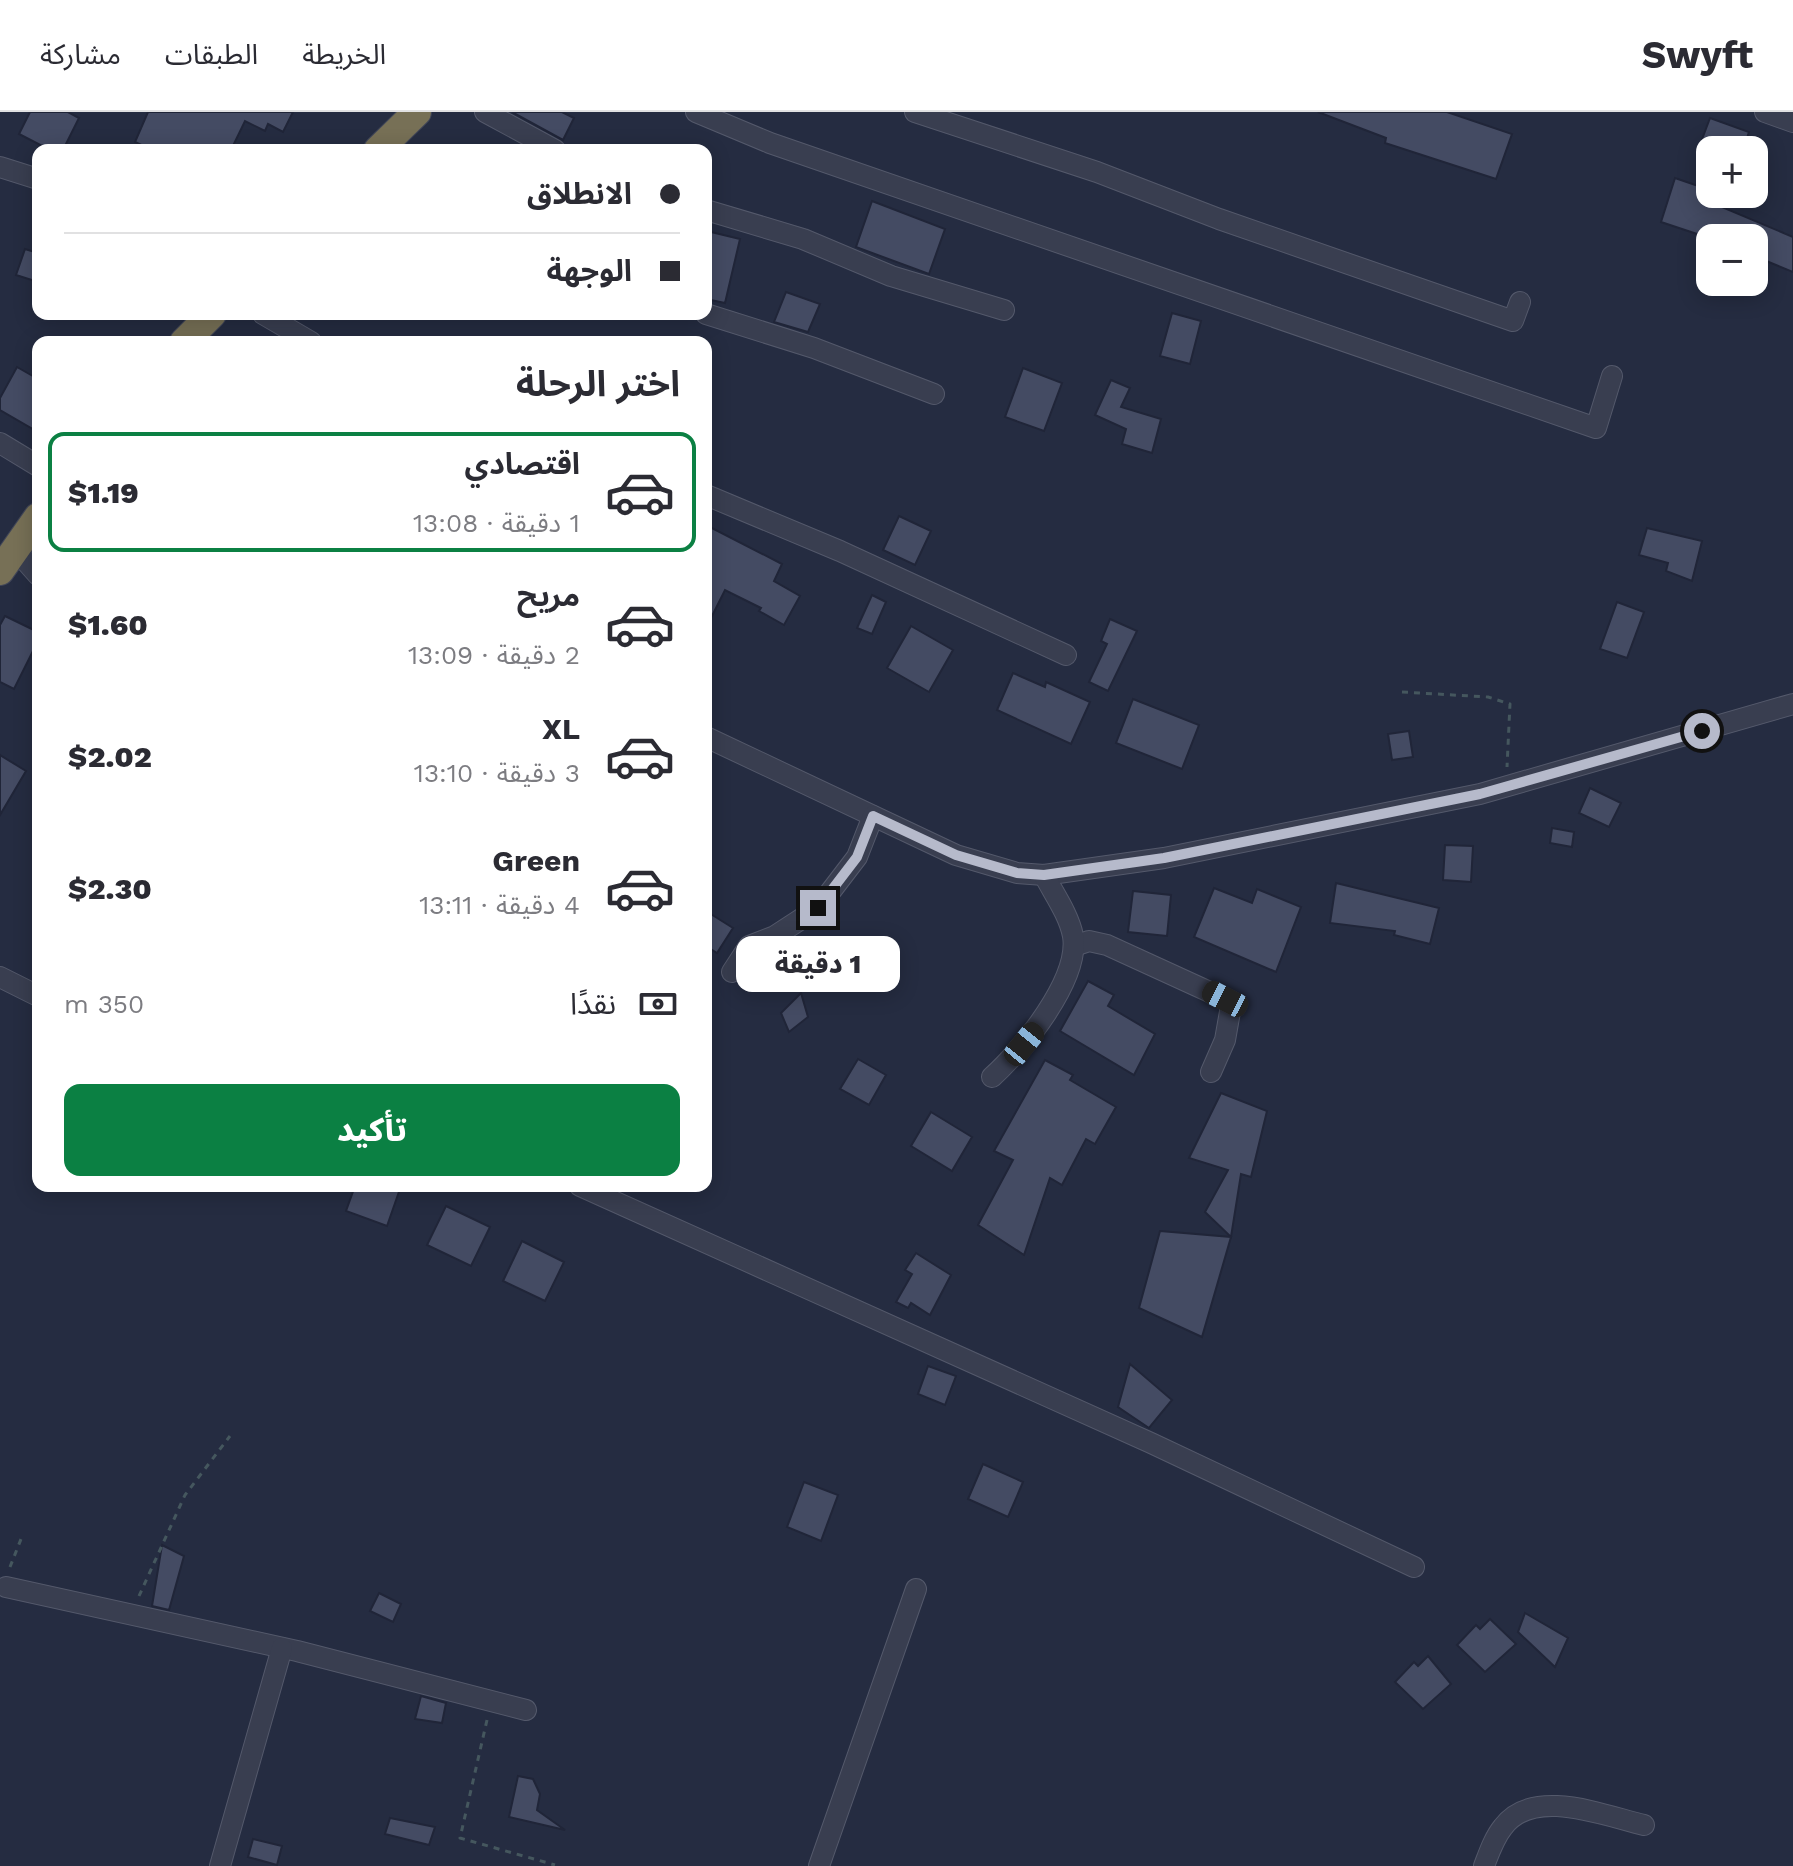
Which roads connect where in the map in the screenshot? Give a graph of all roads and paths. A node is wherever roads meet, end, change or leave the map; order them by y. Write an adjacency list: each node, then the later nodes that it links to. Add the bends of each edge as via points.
1 (417, 112): 7 (highway)
2 (485, 112): 8 (street)
3 (696, 112): 19 (street, via 770,143 1596,428)
4 (915, 112): 12 (street, via 1513,321)
5 (1765, 112): 6 (street)
6 (1793, 122)
7 (386, 144)
8 (544, 144)
9 (0, 167): 10 (street)
10 (32, 177)
11 (712, 212): 13 (street)
12 (1520, 302)
13 (1004, 310)
14 (712, 316): 20 (street)
15 (206, 320): 17 (highway)
16 (273, 320): 18 (street)
17 (190, 336)
18 (301, 336)
19 (1612, 376)
20 (934, 394)
21 (0, 443): 22 (street)
22 (32, 462)
23 (712, 498): 27 (street)
24 (32, 526): 25 (highway)
25 (8, 560): 26 (street)
26 (32, 572)
27 (1066, 655)
28 (1402, 692): 31 (path, via 1488,697 1510,704)
29 (1793, 704): 31 (street)
30 (712, 740): 32 (street)
31 (1506, 787): 33 (street, via 1164,858)
32 (873, 816): 33 (street, via 956,855 1017,873); 35 (street, via 857,857 818,908 749,946)
33 (1044, 875): 34 (street, via 1066,916)
34 (1074, 946): 38 (street, via 1089,941 1107,945 1225,999 1231,1017); 39 (street, via 1053,1003 1013,1058)
35 (732, 972)
36 (0, 977): 37 (street)
37 (32, 993)
38 (1211, 1072)
39 (992, 1077)
40 (593, 1192): 43 (street)
41 (230, 1436): 46 (path, via 185,1495)
42 (23, 1534): 44 (path)
43 (1414, 1567)
44 (6, 1587): 46 (street)
45 (916, 1589): 53 (street)
46 (133, 1615): 47 (street)
47 (282, 1648): 48 (street); 52 (street)
48 (492, 1701): 49 (street); 51 (path, via 460,1838)
49 (526, 1710)
50 (1644, 1825): 54 (street, via 1564,1807 1538,1807 1509,1819)
51 (555, 1865)
52 (220, 1866)
53 (819, 1866)
54 (1484, 1866)

